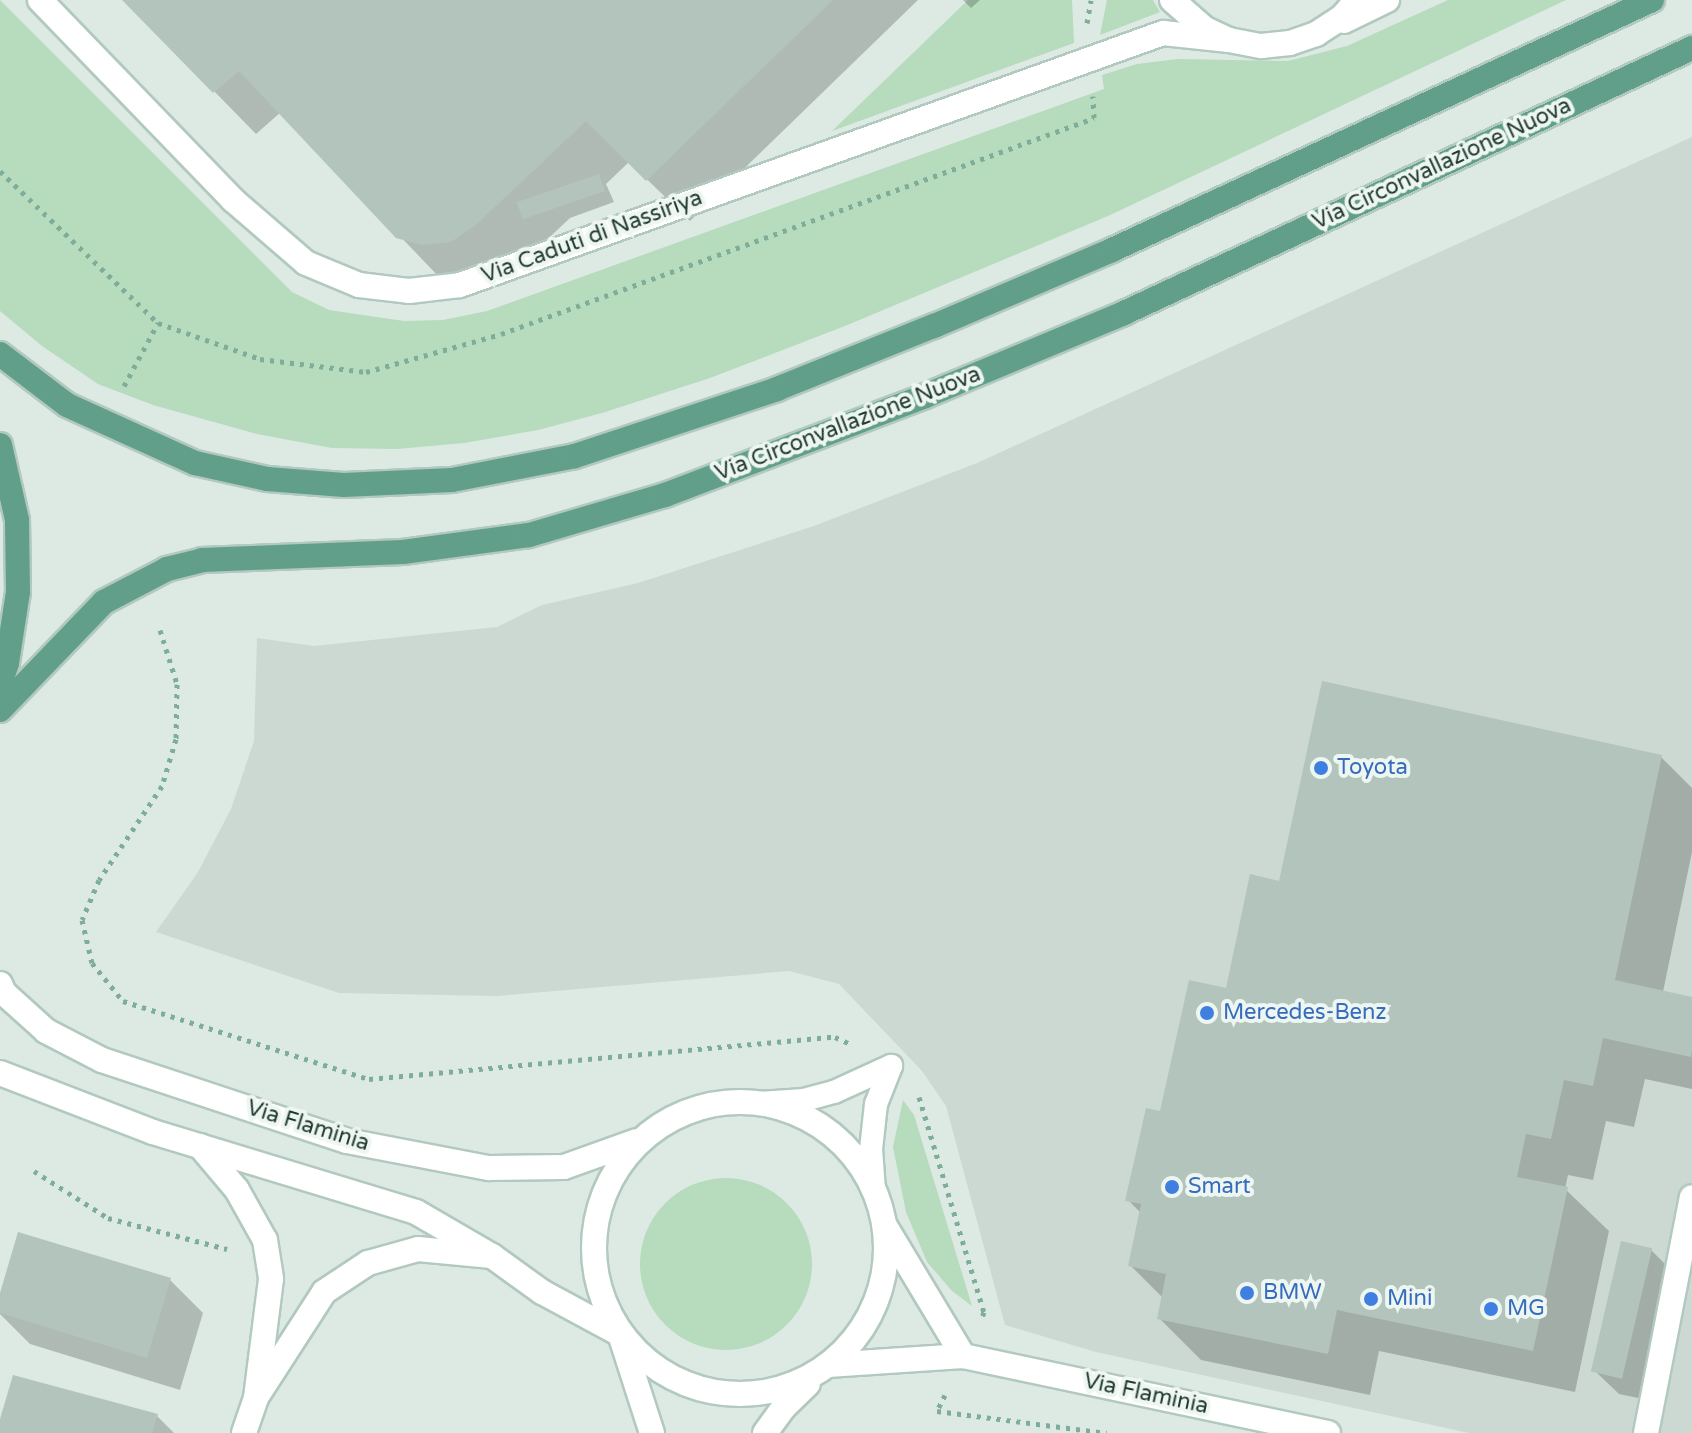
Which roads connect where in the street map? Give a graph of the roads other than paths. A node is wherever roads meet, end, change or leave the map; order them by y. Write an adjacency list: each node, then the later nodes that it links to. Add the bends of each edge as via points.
1 (40, 0): 7 (street, Via Caduti di Nassiriya, via 233,200 306,263 359,285 409,291 460,285 1163,33)
2 (1172, 0): 7 (street, Via Caduti di Nassiriya, via 1205,29)
3 (1357, 0): 6 (street, Via Caduti di Nassiriya)
4 (1387, 0): 6 (street, Via Caduti di Nassiriya)
5 (1652, 0): 9 (main road, via 1112,250 934,326 777,389 575,456 452,480 344,485 267,479 195,463 67,405)
6 (1316, 34): 7 (street, Via Caduti di Nassiriya, via 1275,45)
7 (1229, 40)
8 (1692, 48): 12 (main road, Via Circonvallazione Nuova, via 1124,313 665,495 529,535 403,552 202,560 167,569 104,602)
9 (0, 354)
10 (0, 445): 11 (main road, via 17,520 18,592)
11 (0, 685)
12 (0, 710)
13 (0, 984): 16 (street, Via Flaminia, via 46,1031 102,1060 347,1141 489,1168 564,1167)
14 (0, 1073): 17 (street, Via Flaminia)
15 (759, 1103): 16 (street, Via Flaminia, via 697,1108 668,1120); 18 (street, Via Flaminia, via 796,1113 828,1131 855,1157); 18 (lane, via 834,1092 891,1066 876,1104)
16 (643, 1139): 22 (street, Via Flaminia, via 604,1192 595,1226 593,1261 600,1295)
17 (200, 1146): 21 (street, Via Flaminia, via 416,1212); 25 (street, via 237,1190 265,1240 271,1279)
18 (874, 1190): 20 (street, Via Flaminia)
19 (1692, 1197): 30 (street)
20 (885, 1226): 23 (street, Via Flaminia); 24 (street, Via Flaminia, via 886,1266 879,1295 867,1322)
21 (492, 1256): 22 (street, Via Flaminia, via 542,1292); 25 (street, via 418,1249 368,1263 324,1292)
22 (620, 1334): 24 (street, Via Flaminia, via 650,1365 692,1387 739,1395 787,1387); 27 (street)
23 (963, 1356): 24 (street, Via Flaminia); 29 (street, Via Flaminia)
24 (828, 1365): 28 (street)
25 (256, 1398): 26 (street)
26 (244, 1433)
27 (652, 1433)
28 (765, 1433)
29 (1328, 1433)
30 (1646, 1433)

